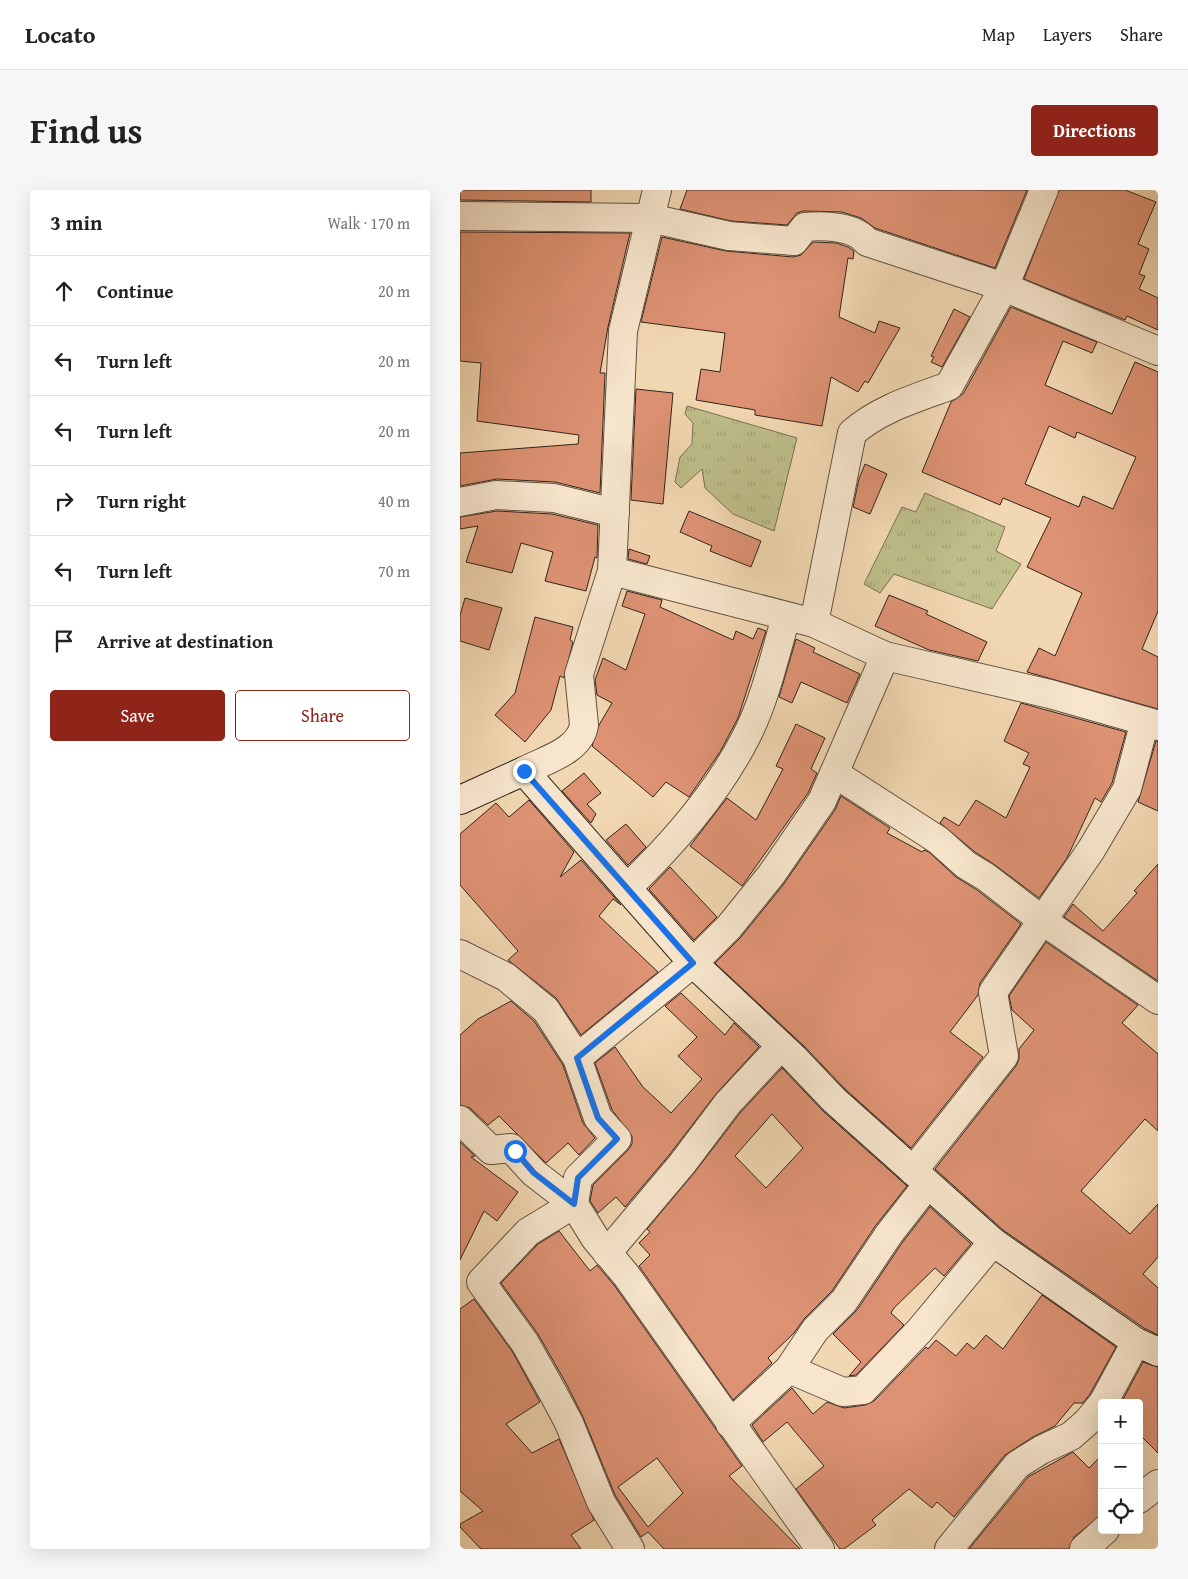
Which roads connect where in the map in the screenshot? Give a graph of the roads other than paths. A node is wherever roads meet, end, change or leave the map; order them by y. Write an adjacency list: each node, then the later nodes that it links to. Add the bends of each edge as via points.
1 (657, 190): 4 (street)
2 (1044, 190): 5 (street)
3 (460, 216): 4 (street)
4 (650, 218): 5 (street, via 729,236 794,241 805,227 819,225 857,232 866,242); 8 (street, via 623,331)
5 (1004, 287): 6 (street); 11 (street, via 949,386 904,402 852,433)
6 (1158, 351)
7 (460, 502): 8 (street, via 496,495 554,498)
8 (615, 513): 9 (street)
9 (612, 571): 10 (street); 14 (street, via 579,674 583,734 575,745)
10 (786, 617): 11 (street); 17 (street, via 764,693 745,739 713,792 658,858)
11 (814, 623): 12 (street)
12 (885, 656): 13 (street, via 1050,694); 15 (street)
13 (1154, 724): 18 (street, via 1127,788 1091,850)
14 (524, 771): 16 (street); 17 (street)
15 (834, 773): 18 (street, via 938,840 966,865); 20 (street, via 822,801 771,875 729,927)
16 (460, 800)
17 (627, 888): 20 (street)
18 (1043, 921): 21 (street); 25 (street, via 993,992 1004,1056)
19 (460, 954): 23 (street, via 506,977 546,1010)
20 (693, 963): 22 (street); 23 (street)
21 (1158, 1000)
22 (781, 1046): 25 (street, via 834,1100); 28 (street, via 728,1103)
23 (577, 1058): 26 (street, via 598,1118 617,1139 578,1178)
24 (460, 1120): 26 (street, via 491,1150 507,1148 515,1151 534,1173)
25 (920, 1178): 27 (street); 31 (street, via 889,1234 844,1301 815,1330)
26 (574, 1204): 28 (street); 29 (street, via 528,1232)
27 (993, 1242): 30 (street); 31 (street, via 920,1330 862,1390 844,1392)
28 (607, 1253): 34 (street, via 626,1275)
29 (470, 1280): 38 (street, via 525,1343 569,1423 601,1502)
30 (1153, 1350): 32 (street)
31 (789, 1369): 34 (street)
32 (1106, 1399)
33 (1098, 1408): 40 (street, via 1071,1436 1017,1465)
34 (730, 1424): 39 (street)
35 (1158, 1484): 36 (street)
36 (1143, 1496)
37 (1101, 1534): 41 (street)
38 (630, 1549)
39 (820, 1549)
40 (949, 1549)
41 (1084, 1549)

